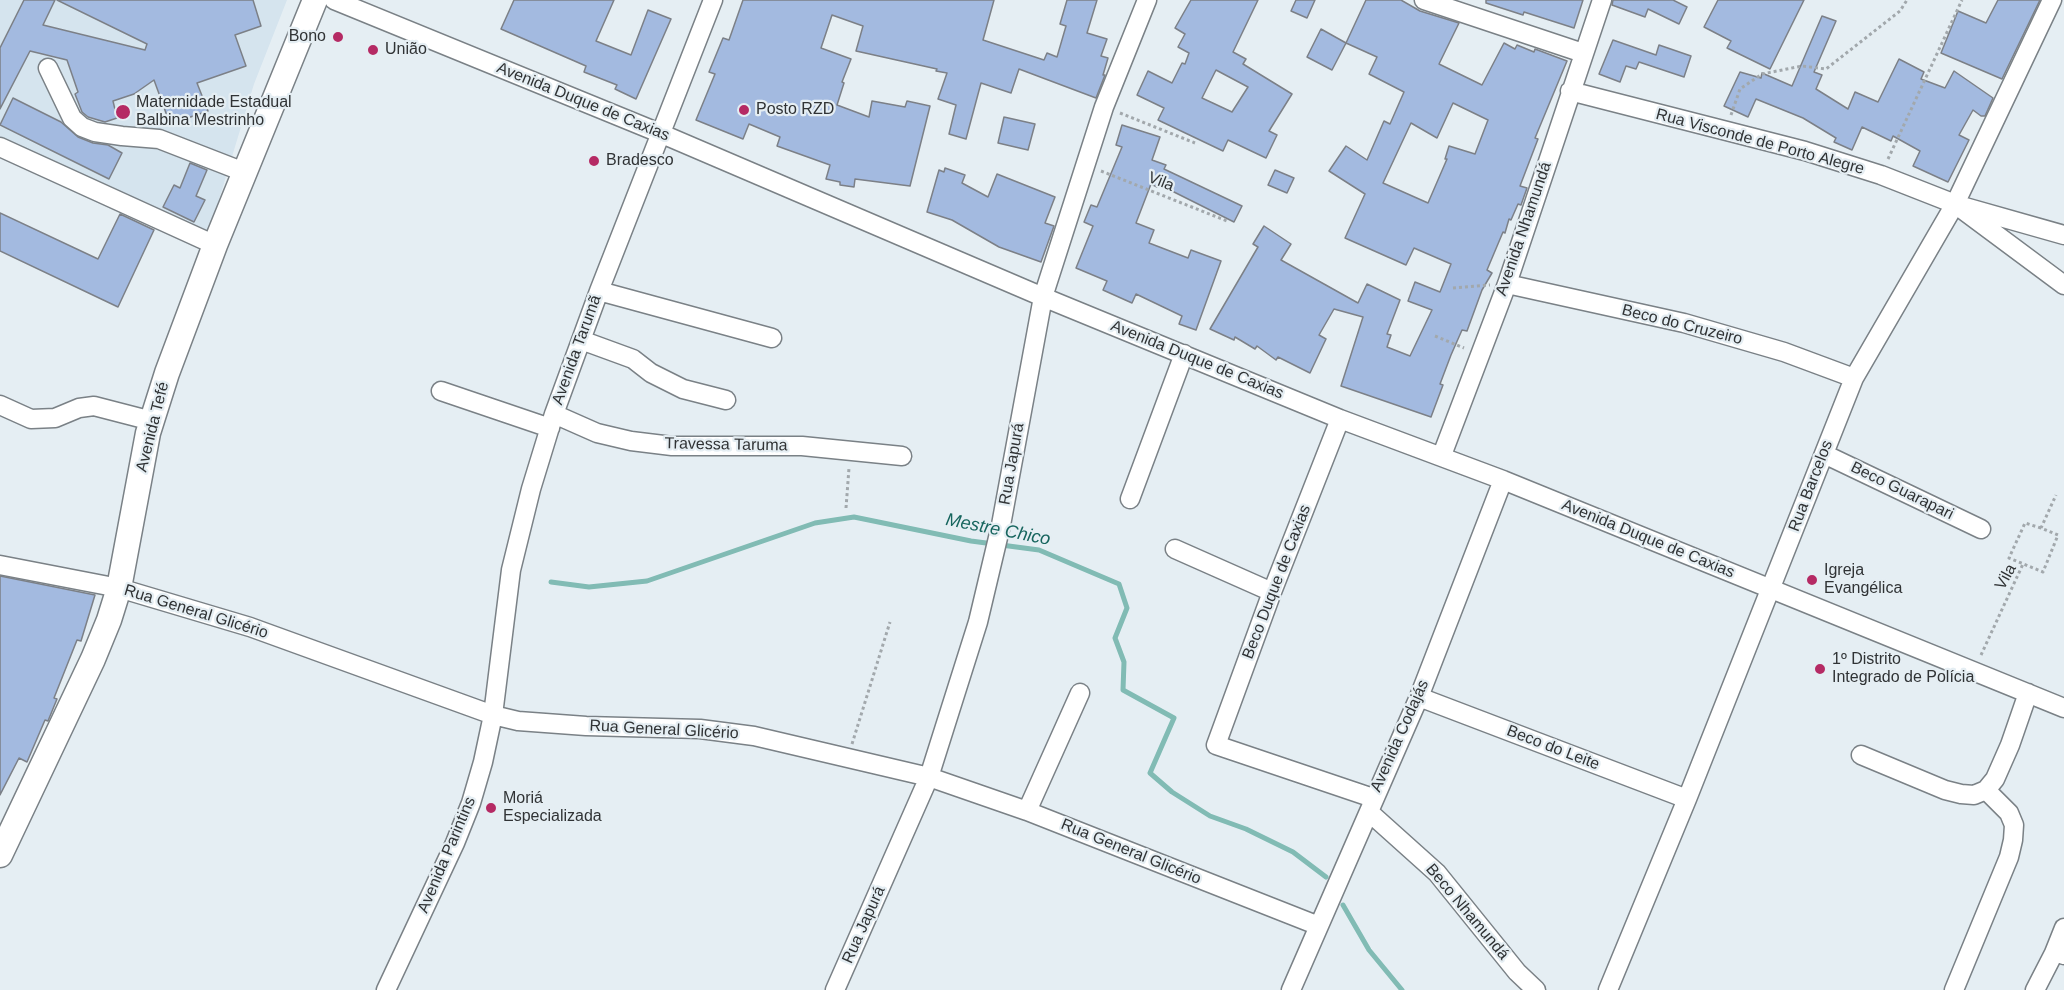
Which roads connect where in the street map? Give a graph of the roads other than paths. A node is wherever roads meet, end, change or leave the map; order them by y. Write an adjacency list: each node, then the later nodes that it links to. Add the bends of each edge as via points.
1 (315, 0): 13 (main road, Avenida Tefé)
2 (334, 0): 11 (street, Avenida Duque de Caxias)
3 (713, 0): 11 (street, Avenida Tarumã)
4 (1147, 0): 20 (street, Rua Japurá, via 1104,107)
5 (1424, 0): 8 (street)
6 (1602, 0): 8 (street, Avenida Nhamundá)
7 (2052, 0): 14 (street, Rua Barcelos)
8 (1583, 53): 10 (street, Avenida Nhamundá)
9 (48, 68): 13 (street, via 72,118 82,127 94,132 159,139)
10 (1570, 91): 14 (street, Rua Visconde de Porto Alegre, via 1804,151); 17 (street, Avenida Nhamundá)
11 (662, 134): 19 (street, Avenida Tarumã); 20 (street, Avenida Duque de Caxias)
12 (0, 147): 16 (street)
13 (244, 172): 16 (main road, Avenida Tefé)
14 (1955, 204): 15 (street); 18 (street, Rua Visconde de Porto Alegre); 24 (street, Rua Barcelos)
15 (2064, 234)
16 (215, 245): 29 (main road, Avenida Tefé)
17 (1507, 284): 24 (street, Beco do Cruzeiro, via 1684,323 1784,352); 32 (street, Avenida Nhamundá)
18 (2064, 285)
19 (599, 291): 21 (street); 22 (street, Avenida Tarumã)
20 (1043, 297): 23 (street, Avenida Duque de Caxias); 48 (street, Rua Japurá, via 1001,525 978,622)
21 (772, 338)
22 (581, 340): 26 (street, via 633,359 683,389); 30 (street, Avenida Tarumã)
23 (1184, 354): 28 (street, Avenida Duque de Caxias); 35 (street)
24 (1854, 378): 31 (street, Rua Barcelos)
25 (441, 392): 30 (street, Travessa Taruma)
26 (726, 400)
27 (0, 405): 29 (street, via 31,419 55,418 94,406)
28 (1340, 419): 32 (street, Avenida Duque de Caxias); 41 (street, Beco Duque de Caxias)
29 (152, 421): 39 (main road, Avenida Tefé)
30 (552, 421): 33 (street, Travessa Taruma, via 631,441 672,446 802,446); 46 (street, Avenida Tarumã, via 511,570)
31 (1824, 454): 36 (street, Beco Guarapari); 40 (street, Rua Barcelos)
32 (1442, 455): 34 (street, Avenida Duque de Caxias)
33 (902, 456)
34 (1503, 480): 40 (street, Avenida Duque de Caxias); 44 (street, Avenida Codajás)
35 (1130, 499)
36 (1981, 529)
37 (1175, 549): 41 (street)
38 (0, 565): 39 (street, Rua General Glicério)
39 (119, 588): 46 (street, Rua General Glicério, via 250,627); 53 (main road, Avenida Tefé, via 93,659)
40 (1770, 590): 43 (street, Avenida Duque de Caxias); 50 (street, Rua Barcelos)
41 (1272, 592): 51 (street, Beco Duque de Caxias, via 1216,746)
42 (1080, 693): 52 (street)
43 (2028, 693): 45 (street, Avenida Duque de Caxias); 49 (street, via 2003,762)
44 (1419, 697): 50 (street, Beco do Leite); 51 (street, Avenida Codajás)
45 (2064, 708)
46 (493, 715): 48 (street, Rua General Glicério, via 518,721 700,729 754,736); 57 (street, Avenida Parintins, via 471,802)
47 (1861, 755): 49 (street, via 1945,790 1974,795)
48 (929, 777): 52 (street, Rua General Glicério); 58 (street, Rua Japurá)
49 (1986, 790): 62 (street, via 2009,813 2014,825 2013,840)
50 (1687, 799): 61 (street, Rua Barcelos)
51 (1371, 805): 54 (street, Avenida Codajás); 60 (street, Beco Nhamundá, via 1437,873)
52 (1027, 811): 54 (street, Rua General Glicério)
53 (0, 855)
54 (1319, 926): 59 (street, Avenida Codajás)
55 (2064, 927): 56 (street)
56 (2059, 954): 63 (street)
57 (386, 990)
58 (835, 990)
59 (1291, 990)
60 (1536, 990)
61 (1608, 990)
62 (1954, 990)
63 (2035, 990)

